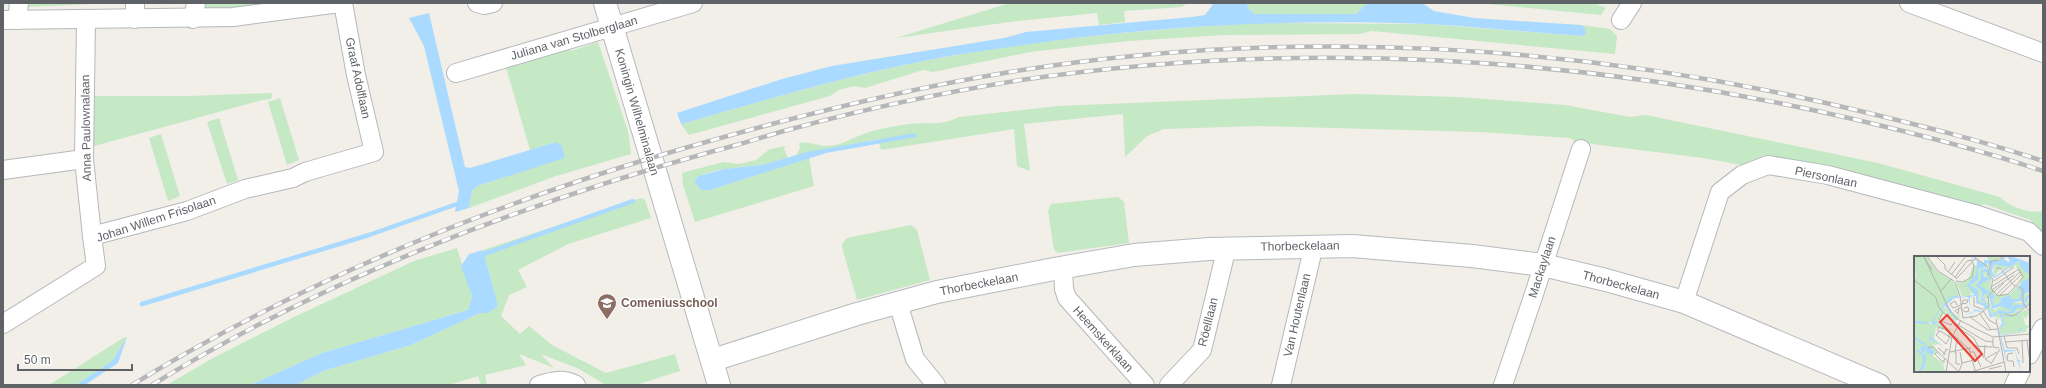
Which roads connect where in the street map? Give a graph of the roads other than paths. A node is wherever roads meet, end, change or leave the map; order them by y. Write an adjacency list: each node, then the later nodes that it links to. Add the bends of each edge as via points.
1 (342, 3): 9 (street); 19 (street, Graaf Adolflaan)
2 (477, 3): 3 (street, via 484,6)
3 (493, 3)
4 (605, 3): 15 (street, Koningin Wilhelminalaan)
5 (617, 3): 15 (street, Koningin Wilhelminalaan)
6 (693, 3): 15 (street, Juliana van Stolberglaan)
7 (1632, 3): 14 (street)
8 (1909, 3): 16 (street)
9 (314, 5): 11 (street, via 233,17)
10 (135, 11): 11 (street); 13 (street)
11 (194, 11)
12 (13, 14): 13 (street)
13 (86, 19): 20 (street, Anna Paulownalaan)
14 (1621, 20)
15 (617, 25): 17 (street, Juliana van Stolberglaan); 33 (street, Koningin Wilhelminalaan)
16 (2043, 53)
17 (456, 73)
18 (1580, 149): 26 (street, Mackaylaan)
19 (374, 152): 22 (street, Johan Willem Frisolaan, via 305,172 293,178 245,189 187,211)
20 (84, 159): 21 (street); 22 (street, Anna Paulownalaan)
21 (3, 170)
22 (92, 236): 30 (street, Johan Willem Frisolaan, via 96,266)
23 (1314, 245): 25 (street, Thorbeckelaan); 26 (street, Thorbeckelaan, via 1421,251); 42 (street, Van Houtenlaan)
24 (2043, 246): 28 (street, Piersonlaan, via 2029,232 1978,215 1828,175 1768,165 1742,175 1720,192)
25 (1227, 247): 27 (street, Thorbeckelaan, via 1134,255); 41 (street, Röelllaan, via 1202,350)
26 (1543, 265): 28 (street, Thorbeckelaan); 43 (street, Mackaylaan)
27 (1063, 267): 29 (street, Thorbeckelaan, via 937,292); 40 (street, Heemskerklaan, via 1067,298)
28 (1684, 302): 44 (street, Thorbeckelaan)
29 (898, 303): 33 (street, Thorbeckelaan); 39 (street, via 916,359)
30 (3, 324)
31 (2043, 328): 32 (street)
32 (2030, 353)
33 (716, 358): 37 (street); 38 (street)
34 (2020, 372): 45 (street)
35 (539, 385): 36 (street, via 553,381 568,381)
36 (576, 385)
37 (719, 385)
38 (730, 385)
39 (936, 385)
40 (1145, 385)
41 (1169, 385)
42 (1281, 385)
43 (1502, 385)
44 (1879, 385)
45 (2014, 385)

